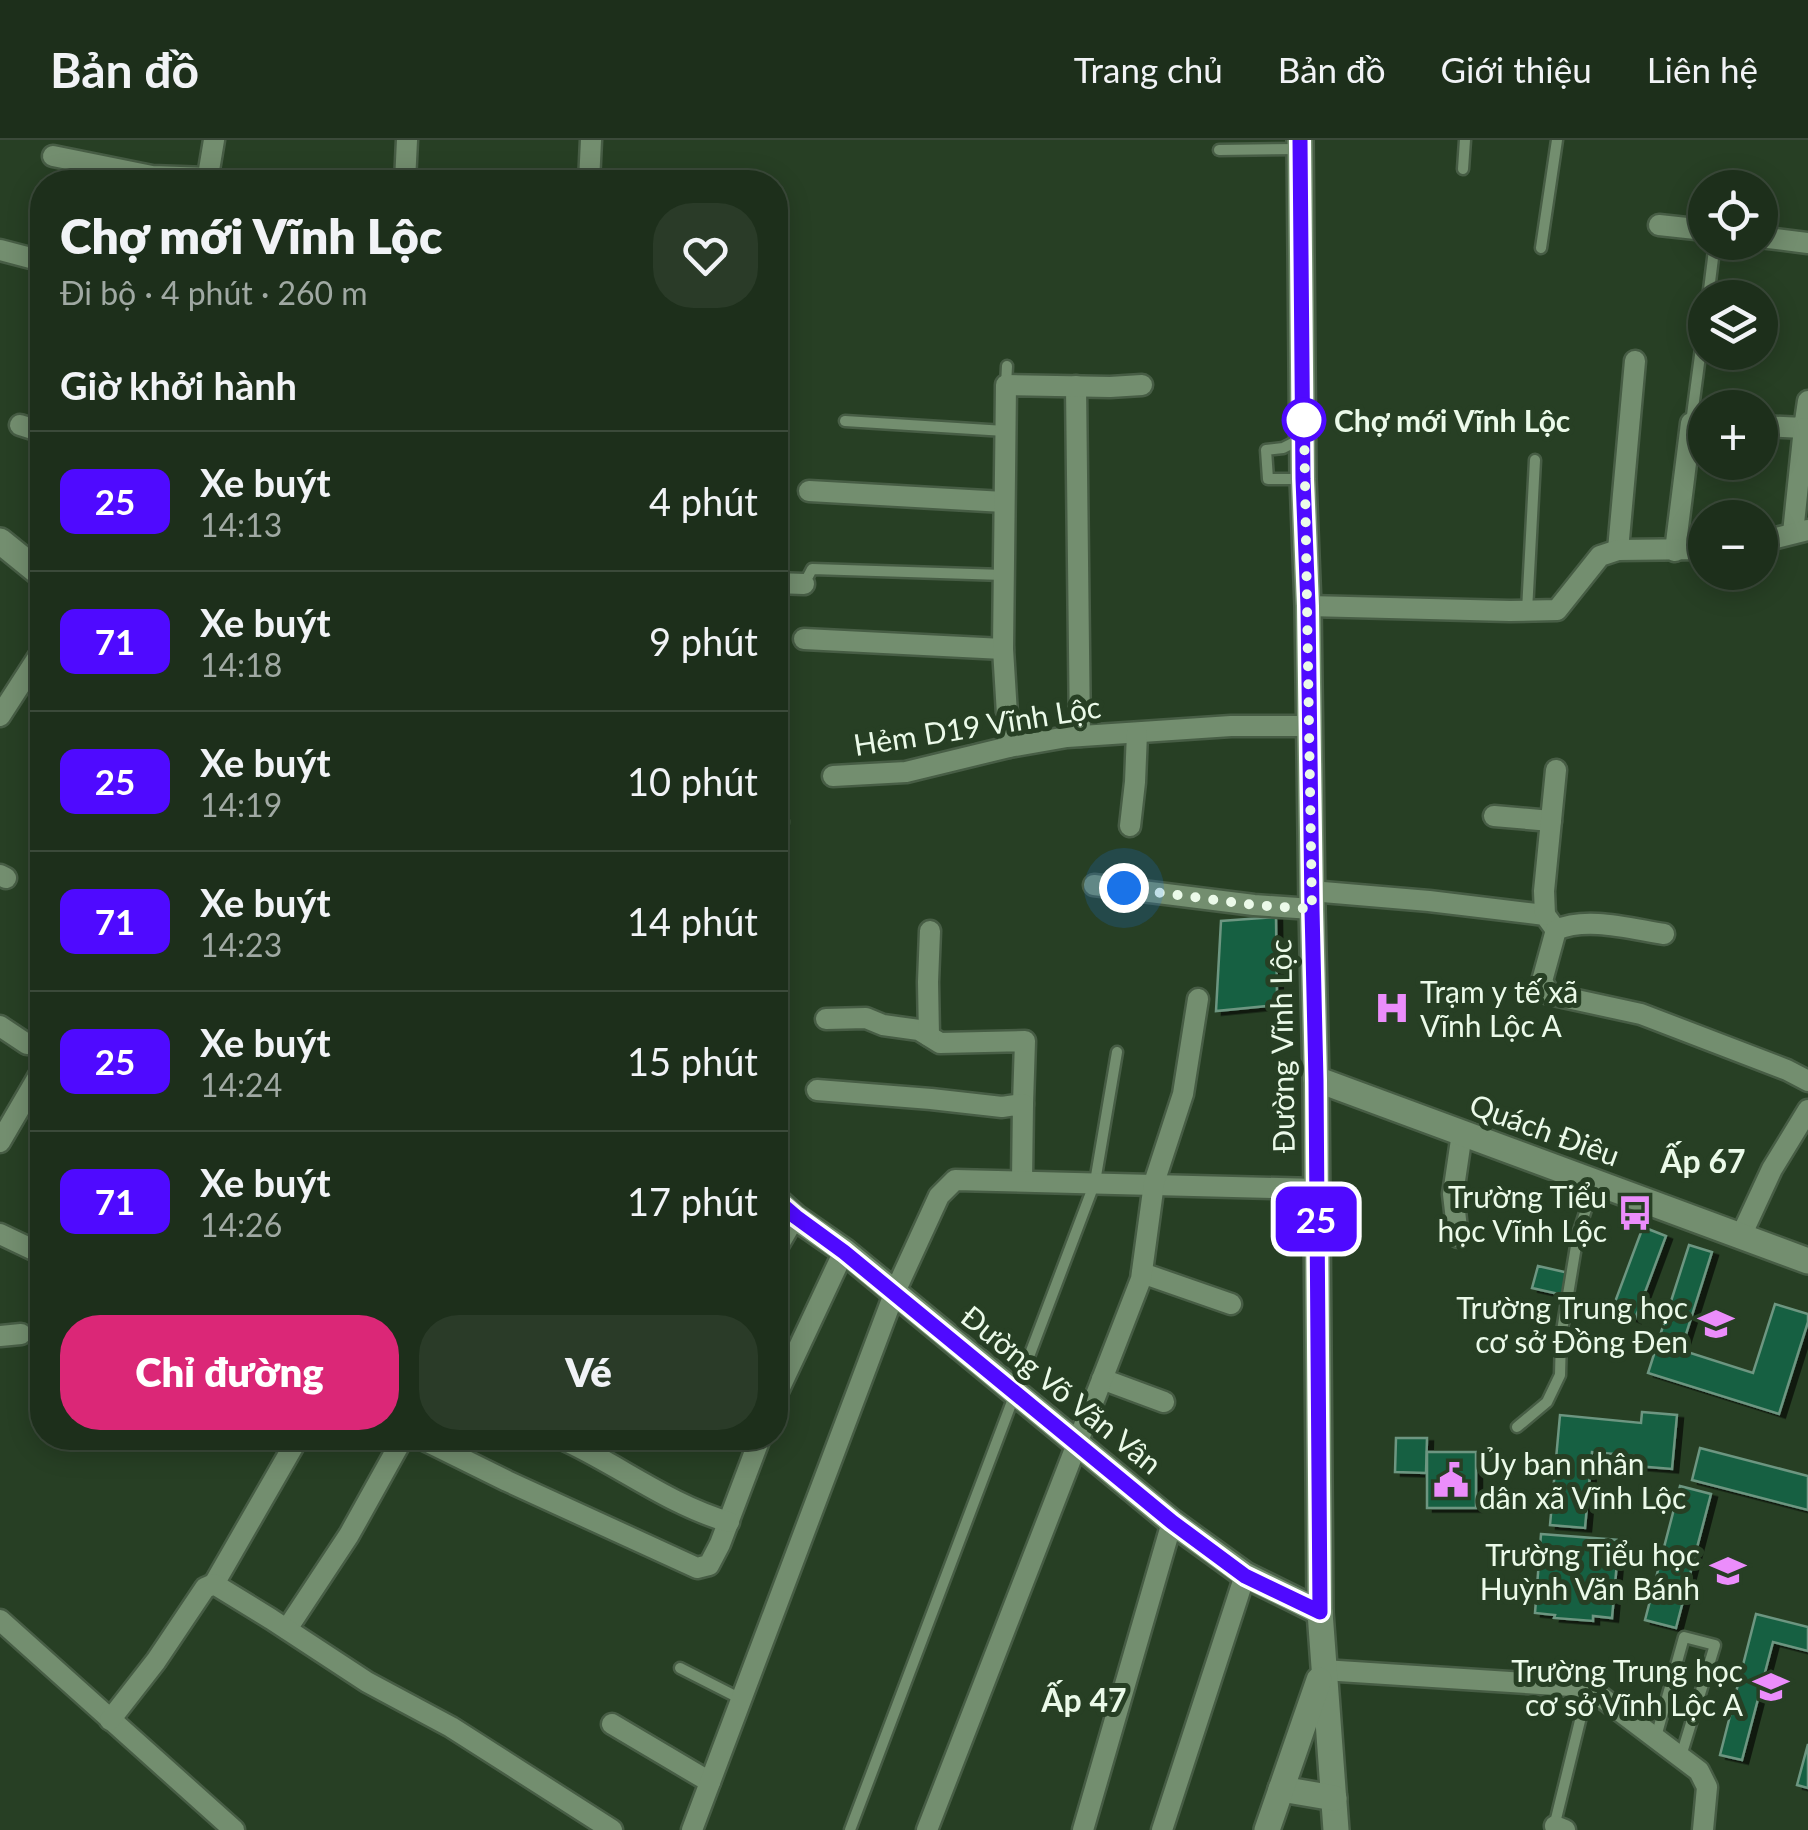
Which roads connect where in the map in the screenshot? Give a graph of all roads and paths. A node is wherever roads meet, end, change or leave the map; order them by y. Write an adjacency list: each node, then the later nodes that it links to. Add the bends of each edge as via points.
1 (214, 140): 11 (street)
2 (407, 140): 12 (street)
3 (591, 140): 13 (street)
4 (1465, 140): 9 (lane)
5 (1557, 140): 18 (lane)
6 (1300, 144): 7 (lane); 31 (main road, Đường Vĩnh Lộc)
7 (1219, 150)
8 (52, 156): 10 (street)
9 (1463, 169)
10 (122, 170)
11 (209, 170)
12 (406, 170)
13 (590, 170)
14 (1658, 225): 15 (street)
15 (1688, 228)
16 (1778, 239): 17 (street)
17 (1808, 243)
18 (1541, 248)
19 (0, 250): 20 (street)
20 (30, 258)
21 (1635, 361): 39 (street)
22 (1076, 386): 23 (street); 30 (street, via 1007,375); 54 (street)
23 (1142, 386)
24 (1808, 400): 28 (street)
25 (845, 421): 30 (lane)
26 (20, 426): 29 (street)
27 (1778, 427): 28 (street)
28 (1804, 428): 37 (street)
29 (30, 429)
30 (1005, 430): 36 (street)
31 (1304, 437): 34 (main road, Đường Vĩnh Lộc); 34 (lane, via 1266,450 1268,478)
32 (1535, 460): 47 (lane)
33 (1688, 478): 40 (street)
34 (1303, 479): 46 (main road, Đường Vĩnh Lộc)
35 (809, 491): 36 (street)
36 (1004, 502): 43 (street)
37 (1800, 531)
38 (0, 541): 42 (main road)
39 (1618, 550): 40 (street); 47 (street, via 1600,556 1557,610)
40 (1675, 550): 41 (street)
41 (1688, 550)
42 (30, 565)
43 (1004, 575): 45 (lane, via 812,569); 49 (street)
44 (788, 583): 45 (street)
45 (804, 584)
46 (1308, 606): 47 (street); 52 (main road, Đường Vĩnh Lộc)
47 (1527, 612)
48 (804, 639): 49 (street)
49 (1003, 649): 55 (street)
50 (30, 670): 51 (street)
51 (0, 716)
52 (1309, 726): 53 (street, Hẻm D19 Vĩnh Lộc); 62 (main road, Đường Vĩnh Lộc)
53 (1137, 732): 54 (street, Hẻm D19 Vĩnh Lộc); 60 (street)
54 (1080, 736): 55 (street, Hẻm D19 Vĩnh Lộc)
55 (1009, 748): 57 (street, Hẻm D19 Vĩnh Lộc, via 906,772)
56 (1556, 770): 59 (street)
57 (833, 776)
58 (1494, 816): 59 (street)
59 (1551, 820): 63 (street, via 1544,891)
60 (1130, 826)
61 (1094, 885): 62 (street, via 1254,905)
62 (1311, 900): 63 (street, via 1429,900); 72 (main road, Đường Vĩnh Lộc)
63 (1550, 922): 65 (street); 73 (street, via 1542,981 1549,994 1642,1014)
64 (930, 931): 69 (street)
65 (1664, 934)
66 (1198, 1000): 83 (street, via 1184,1094)
67 (826, 1019): 69 (street, via 866,1018)
68 (0, 1026): 70 (street)
69 (930, 1036): 76 (street, via 940,1043 1025,1042)
70 (28, 1044)
71 (1116, 1052): 81 (lane)
72 (1316, 1080): 78 (main road, Quách Điêu); 84 (main road, Đường Vĩnh Lộc)
73 (1808, 1081)
74 (817, 1090): 76 (street)
75 (30, 1091): 79 (street)
76 (1023, 1104): 80 (street)
77 (1808, 1110): 90 (street)
78 (1462, 1133): 82 (main road, Quách Điêu); 89 (street, via 1453,1194)
79 (0, 1142)
80 (1022, 1181): 81 (street); 95 (street, via 955,1180 939,1196)
81 (1095, 1182): 83 (street); 99 (lane)
82 (1595, 1182): 90 (main road, Quách Điêu); 101 (lane, via 1578,1234 1560,1375 1547,1402)
83 (1154, 1183): 84 (street); 94 (street)
84 (1316, 1188): 112 (main road, Đường Vĩnh Lộc)
85 (788, 1210): 86 (main road, Đường Võ Văn Vân)
86 (796, 1217): 87 (street); 92 (main road, Đường Võ Văn Vân)
87 (788, 1230)
88 (0, 1234): 91 (street)
89 (1458, 1237)
90 (1740, 1238): 93 (main road, Quách Điêu)
91 (30, 1248)
92 (844, 1252): 95 (main road, Đường Võ Văn Vân); 97 (street)
93 (1808, 1262)
94 (1142, 1273): 96 (street); 98 (street)
95 (894, 1294): 99 (main road, Đường Võ Văn Vân); 118 (street)
96 (1231, 1304)
97 (788, 1370)
98 (1102, 1378): 100 (street); 102 (street)
99 (1016, 1392): 102 (main road, Đường Võ Văn Vân); 130 (lane)
100 (1164, 1402)
101 (1517, 1427)
102 (1076, 1442): 109 (main road, Đường Võ Văn Vân); 131 (street)
103 (291, 1450): 111 (street)
104 (396, 1450): 114 (street)
105 (444, 1450): 108 (street, via 697,1568 709,1565)
106 (587, 1450): 108 (street, via 700,1514)
107 (756, 1450): 108 (street)
108 (729, 1522)
109 (1172, 1522): 110 (main road, Đường Võ Văn Vân); 132 (street)
110 (1245, 1576): 112 (main road, Đường Võ Văn Vân); 133 (street)
111 (214, 1584): 114 (street); 119 (street, via 204,1588)
112 (1320, 1612): 116 (main road, Đường Vĩnh Lộc)
113 (0, 1620): 119 (street)
114 (288, 1629): 128 (street)
115 (680, 1668): 118 (lane)
116 (1323, 1670): 117 (street); 124 (main road); 125 (main road, Đường Vĩnh Lộc)
117 (1588, 1687): 121 (street); 126 (lane)
118 (741, 1699): 123 (street)
119 (110, 1720): 127 (street)
120 (612, 1724): 123 (street)
121 (1656, 1738): 122 (street); 122 (lane, via 1684,1637 1715,1645)
122 (1680, 1757): 136 (street, via 1707,1787)
123 (710, 1782): 129 (street)
124 (1281, 1790): 125 (main road); 134 (main road)
125 (1334, 1798): 135 (main road, Đường Vĩnh Lộc)
126 (1557, 1829)
127 (234, 1830)
128 (612, 1830)
129 (692, 1830)
130 (850, 1830)
131 (927, 1830)
132 (1082, 1830)
133 (1162, 1830)
134 (1267, 1830)
135 (1336, 1830)
136 (1703, 1830)

